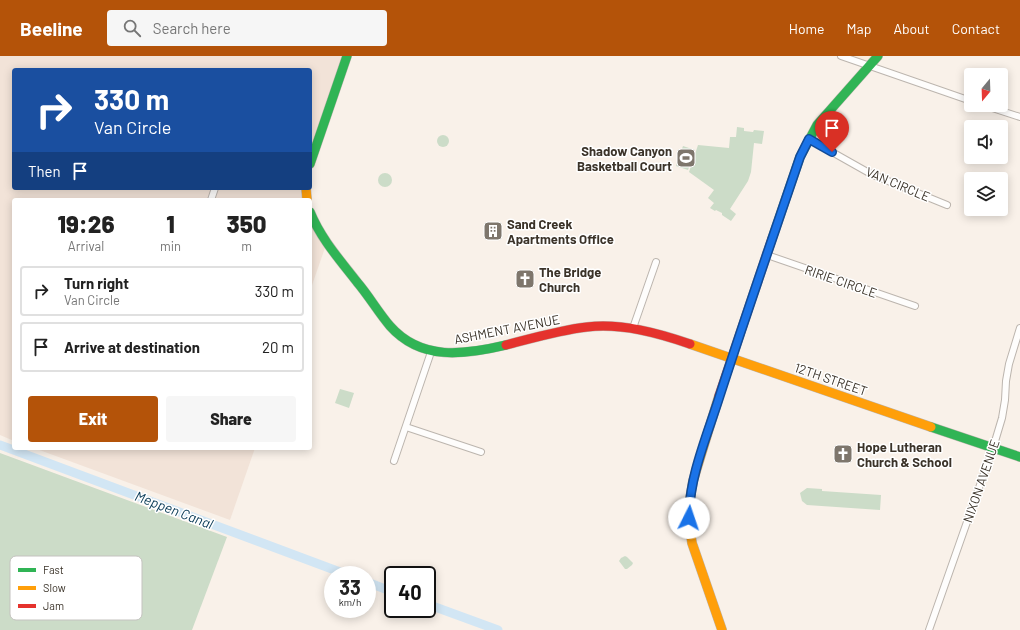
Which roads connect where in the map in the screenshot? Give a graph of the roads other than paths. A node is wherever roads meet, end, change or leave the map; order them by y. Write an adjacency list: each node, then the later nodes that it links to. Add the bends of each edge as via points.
1 (347, 56): 9 (street)
2 (841, 56): 4 (street)
3 (878, 56): 4 (street)
4 (869, 66): 5 (street); 8 (street, via 817,125)
5 (964, 99)
6 (1005, 112): 7 (street)
7 (1020, 117)
8 (809, 139): 10 (street, VAN CIRCLE, via 871,174); 12 (street, via 800,157)
9 (312, 158)
10 (947, 204)
11 (312, 218): 18 (street, ASHMENT AVENUE, via 382,315 412,344)
12 (767, 255): 14 (street, RIRIE CIRCLE); 19 (street)
13 (656, 262): 15 (street)
14 (915, 306)
15 (633, 328): 18 (street, ASHMENT AVENUE, via 587,327 456,354); 19 (street, 12TH STREET, via 666,336)
16 (1020, 328): 17 (street, NIXON AVENUE)
17 (1017, 350): 21 (street, NIXON AVENUE, via 1009,364 1002,418)
18 (432, 352): 20 (street)
19 (731, 359): 21 (street, 12TH STREET); 25 (street, via 697,466 689,505 692,543)
20 (406, 427): 22 (street); 24 (street)
21 (993, 448): 23 (street, 12TH STREET); 26 (street, NIXON AVENUE)
22 (481, 452)
23 (1020, 457)
24 (394, 462)
25 (722, 630)
26 (929, 630)

